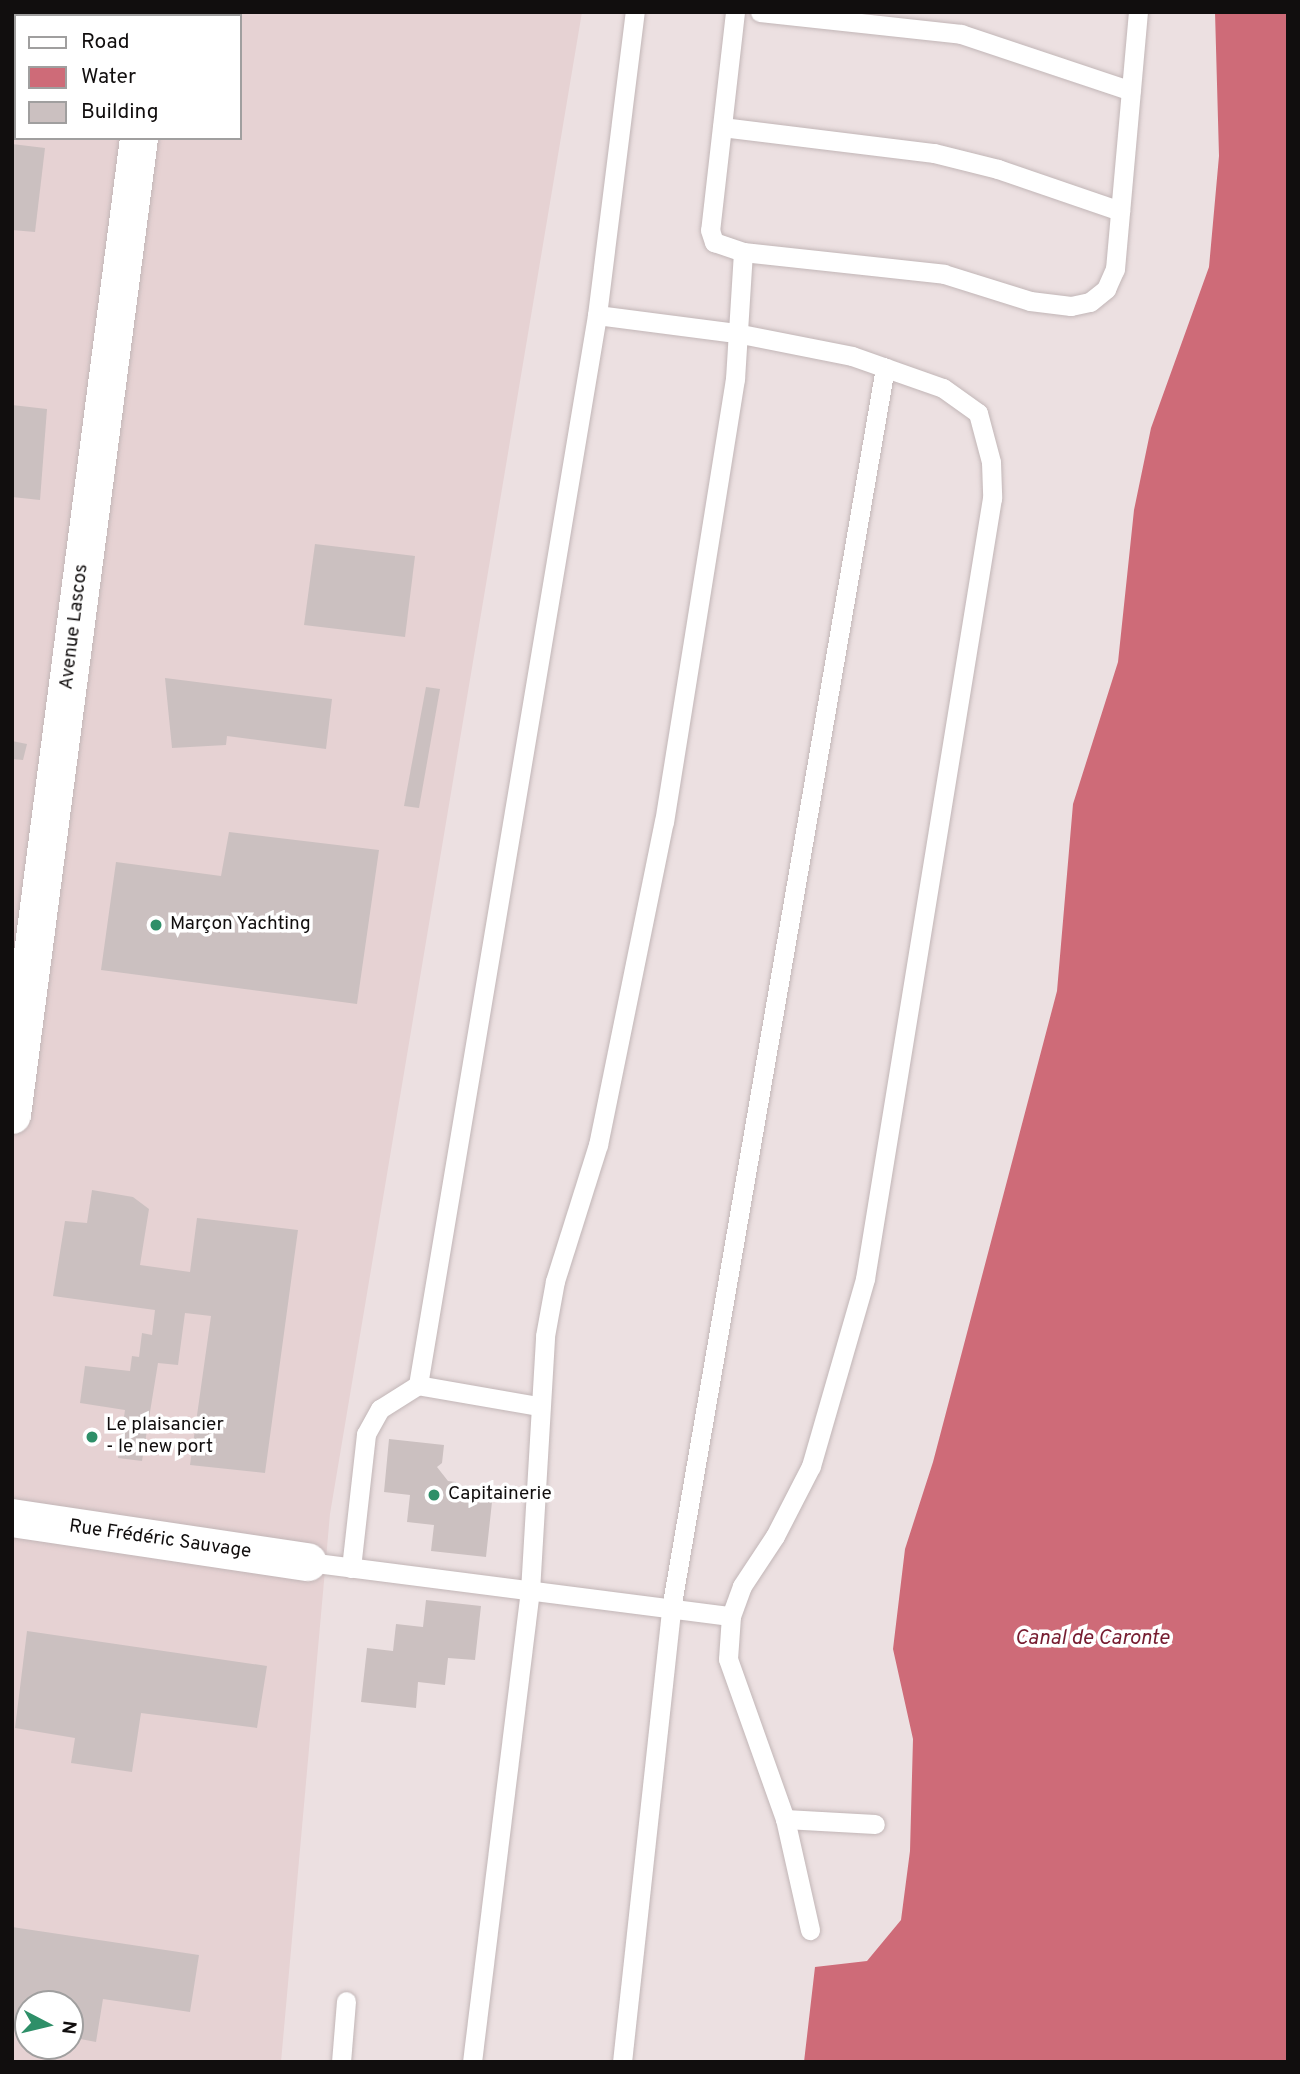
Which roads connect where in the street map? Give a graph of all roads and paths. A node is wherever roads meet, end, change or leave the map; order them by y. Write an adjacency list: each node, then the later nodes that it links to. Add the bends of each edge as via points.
1 (635, 12): 10 (lane)
2 (735, 12): 6 (lane)
3 (760, 12): 5 (lane, via 961,34)
4 (1138, 12): 5 (lane)
5 (1131, 91): 8 (lane)
6 (722, 127): 8 (lane, via 934,153 998,169); 9 (lane, via 710,230 722,248)
7 (139, 140): 13 (street, Avenue Lascos)
8 (1120, 211): 9 (lane, via 1115,269 1105,289 1090,302 1072,306 1030,301 944,274)
9 (743, 252): 11 (lane)
10 (597, 315): 11 (lane); 14 (lane)
11 (736, 333): 12 (lane, via 852,356); 15 (lane, via 735,379 664,822 598,1145 555,1281)
12 (884, 367): 20 (lane); 21 (lane, via 943,388 978,413 991,462 992,498 865,1279 810,1466 775,1536 742,1586)
13 (12, 1115)
14 (418, 1385): 15 (lane); 18 (lane, via 380,1409 366,1434)
15 (538, 1406): 19 (lane, via 538,1497)
16 (12, 1518): 17 (street, Rue Frédéric Sauvage)
17 (308, 1562): 18 (lane)
18 (351, 1568): 19 (lane)
19 (530, 1591): 20 (lane); 27 (lane)
20 (671, 1609): 21 (lane); 28 (lane)
21 (731, 1616): 22 (lane, via 728,1659)
22 (785, 1819): 23 (lane); 24 (lane)
23 (875, 1824)
24 (810, 1930)
25 (346, 2001): 26 (lane)
26 (341, 2062)
27 (472, 2062)
28 (622, 2062)

